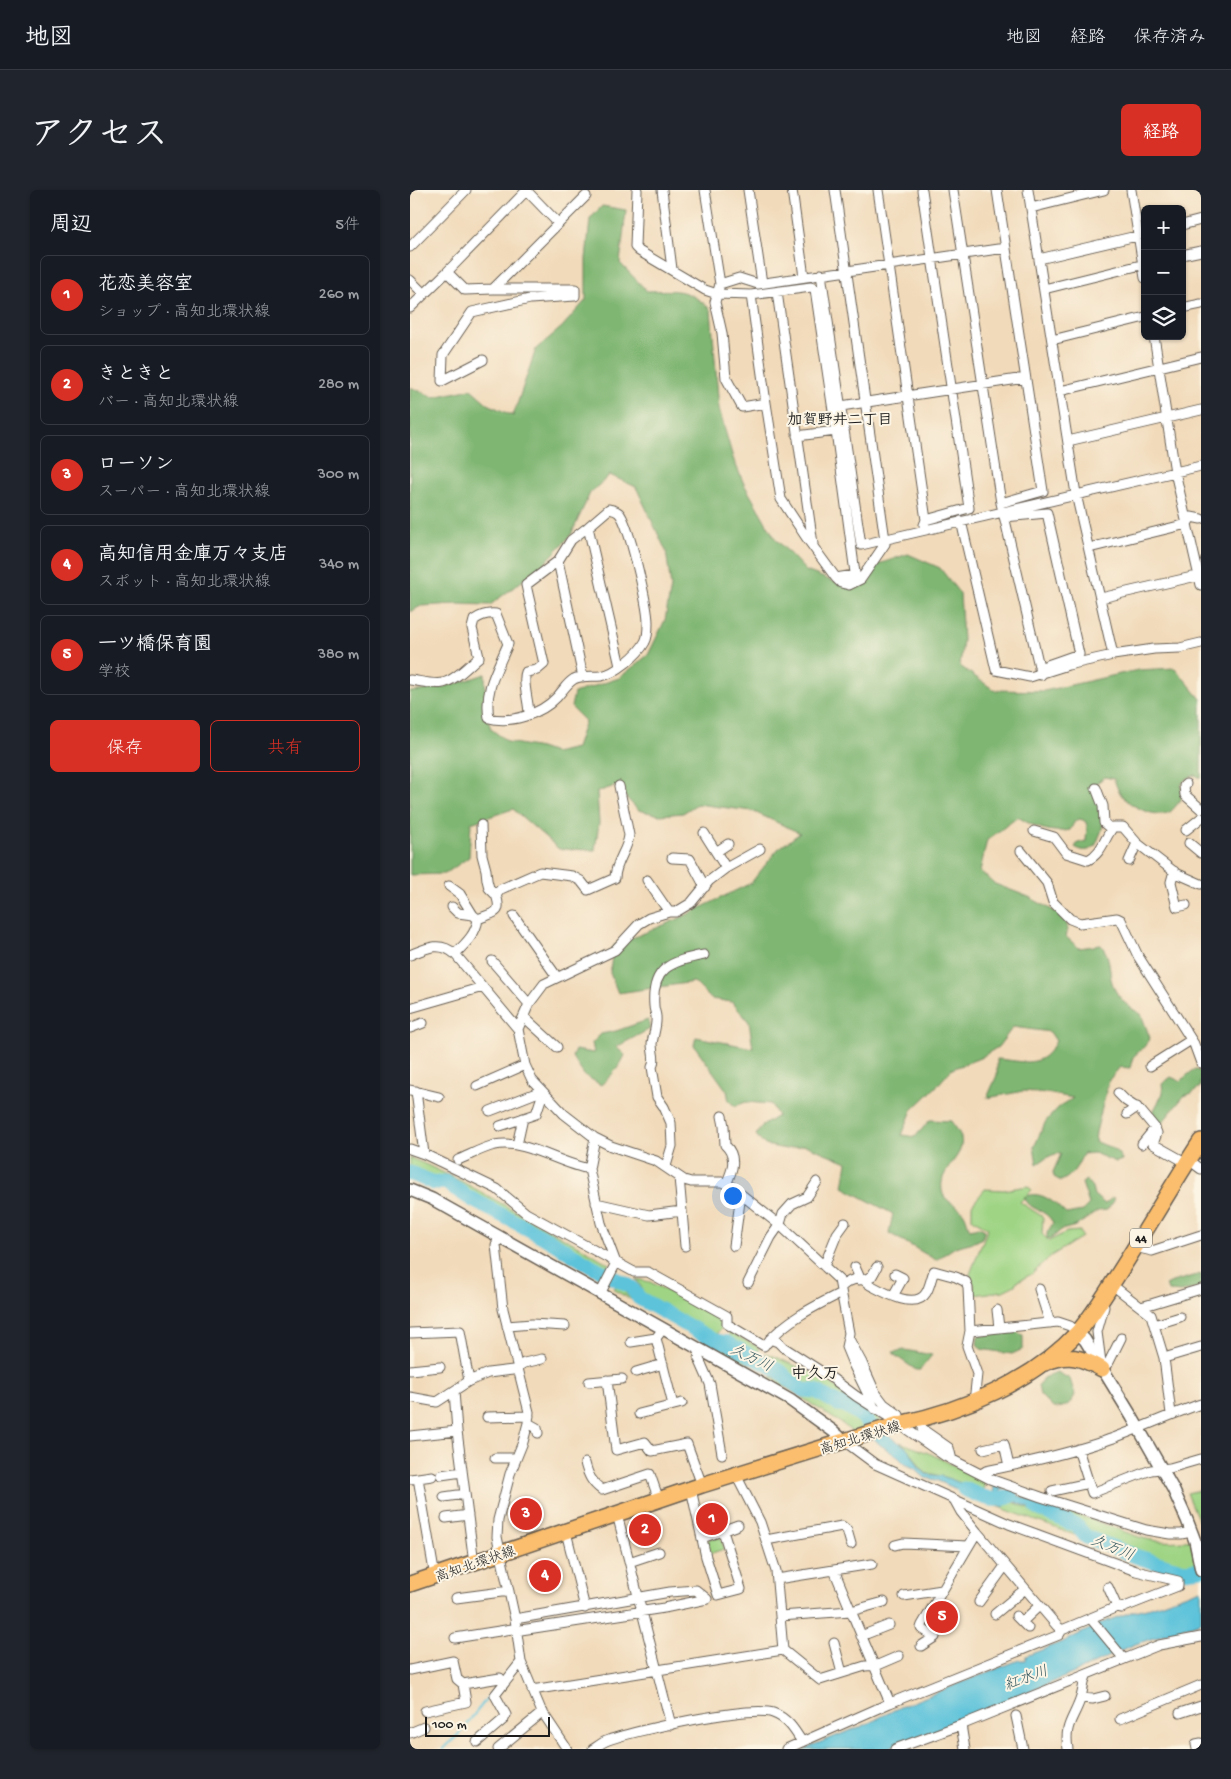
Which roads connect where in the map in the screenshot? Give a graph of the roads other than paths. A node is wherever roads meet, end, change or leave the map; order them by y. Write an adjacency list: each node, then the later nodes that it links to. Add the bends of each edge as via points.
1 (466, 190): 22 (street)
2 (526, 190): 19 (street); 33 (street)
3 (637, 190): 31 (street, via 635,247)
4 (662, 190): 31 (street)
5 (705, 190): 38 (street)
6 (748, 190): 37 (street)
7 (792, 190): 35 (street)
8 (835, 190): 32 (street)
9 (878, 190): 29 (street)
10 (922, 190): 27 (street)
11 (953, 190): 25 (street)
12 (997, 190): 23 (street)
13 (1028, 190): 17 (street)
14 (1104, 190): 17 (street)
15 (1131, 190): 21 (street)
16 (586, 196): 19 (street)
17 (1031, 208): 28 (street)
18 (1201, 220): 20 (street)
19 (558, 223): 39 (street)
20 (1186, 224)
21 (1141, 235): 28 (street)
22 (410, 247)
23 (1005, 248): 25 (street); 54 (street)
24 (1201, 251): 26 (street)
25 (962, 254): 27 (street); 55 (street)
26 (1186, 254)
27 (932, 258): 29 (street); 56 (street)
28 (1039, 259): 40 (street)
29 (888, 264): 32 (street); 58 (street)
30 (1141, 265): 40 (street)
31 (672, 269): 43 (street)
32 (846, 271): 34 (street); 59 (street)
33 (447, 272): 39 (street, via 465,290); 42 (street)
34 (821, 274): 35 (street); 61 (street)
35 (804, 277): 37 (street)
36 (410, 280): 42 (street)
37 (762, 283): 38 (street, via 739,278)
38 (720, 284): 43 (street)
39 (493, 289): 52 (street, via 575,289 575,296 530,299 472,312 443,354 442,381)
40 (1044, 289): 49 (street)
41 (777, 292): 44 (street); 64 (street, via 815,289); 65 (street)
42 (424, 294): 47 (street)
43 (717, 294): 44 (street); 60 (street, via 715,302 726,378 742,407)
44 (751, 295): 60 (street)
45 (1201, 304): 46 (street)
46 (1186, 307)
47 (410, 308)
48 (1141, 318): 49 (street)
49 (1052, 340): 57 (street)
50 (1155, 340): 53 (street)
51 (1201, 357): 53 (street)
52 (483, 360)
53 (1159, 367): 57 (street); 63 (street)
54 (1025, 378): 55 (street); 70 (street, via 1043,491)
55 (983, 384): 56 (street); 70 (street)
56 (951, 389): 58 (street); 72 (street, via 968,508)
57 (1060, 391): 66 (street)
58 (908, 396): 59 (street); 72 (street)
59 (865, 402): 61 (street); 77 (street)
60 (766, 403): 78 (street, via 781,499)
61 (841, 406): 77 (street, via 861,545)
62 (1201, 410): 63 (street)
63 (1167, 418): 66 (street); 68 (street)
64 (836, 431): 65 (street); 81 (street, via 855,573)
65 (797, 436): 78 (street)
66 (1068, 442): 69 (street)
67 (1201, 466): 68 (street)
68 (1176, 472): 69 (street); 74 (street)
69 (1076, 494): 70 (street); 79 (street)
70 (1003, 510): 73 (street); 87 (street); 87 (street, via 1047,512 1079,654)
71 (1201, 519): 74 (street, via 1191,517)
72 (926, 520): 76 (street)
73 (961, 521): 76 (street); 87 (street, via 996,670 1030,678)
74 (1187, 524): 79 (street); 82 (street)
75 (588, 527): 80 (street, via 570,540); 86 (street); 86 (street, via 609,509 619,513 628,528 641,584 648,623 646,640 630,660)
76 (924, 530): 77 (street)
77 (885, 540): 81 (street, via 858,582 846,585)
78 (813, 546): 81 (street)
79 (1089, 548): 83 (street)
80 (558, 561): 88 (street); 90 (street, via 526,585 544,664 524,676)
81 (836, 578)
82 (1200, 579): 83 (street)
83 (1101, 598): 85 (street)
84 (1201, 644): 85 (street)
85 (1113, 655): 87 (street)
86 (620, 666): 88 (street, via 609,674)
87 (1040, 671)
88 (583, 677): 90 (street, via 575,678 544,709)
89 (410, 680): 90 (street, via 443,683 455,676 479,657 472,628 474,620 489,613 496,614 508,644 488,691 489,718 509,720)
90 (530, 714)
91 (1186, 784): 94 (street, via 1185,795)
92 (619, 786): 116 (street, via 629,840 615,870 615,878 588,890 581,880 572,876 540,872 501,889)
93 (1096, 788): 97 (street, via 1104,823)
94 (1201, 809)
95 (1201, 818): 98 (street)
96 (480, 825): 116 (street, via 487,880)
97 (1111, 829): 99 (street, via 1096,856 1088,860 1064,852 1054,837); 101 (street, via 1123,827)
98 (1186, 830)
99 (1034, 831)
100 (704, 833): 106 (street)
101 (1137, 843): 109 (street); 111 (street)
102 (1189, 843): 107 (street)
103 (728, 844): 106 (street)
104 (760, 849): 110 (street)
105 (1021, 851): 134 (street, via 1047,883 1053,902 1070,919 1080,923 1121,920 1138,956)
106 (716, 852): 110 (street)
107 (1201, 853)
108 (672, 858): 115 (street, via 690,859)
109 (1129, 861)
110 (726, 868): 115 (street, via 709,880)
111 (1174, 871): 113 (street); 117 (street, via 1171,882 1177,907)
112 (647, 880): 119 (street)
113 (1201, 884)
114 (449, 886): 120 (street, via 460,894)
115 (705, 887): 119 (street, via 691,903 676,912)
116 (496, 895): 120 (street, via 498,910 494,914)
117 (1186, 905)
118 (452, 908): 120 (street, via 458,913)
119 (669, 912): 126 (street, via 639,924 615,950)
120 (476, 916): 122 (street, via 477,926 472,936)
121 (514, 916): 126 (street)
122 (456, 954): 123 (street, via 440,946); 127 (street)
123 (410, 955)
124 (704, 955): 159 (street, via 675,962 654,983 657,1018 652,1067 657,1097 669,1116 672,1133)
125 (492, 961): 128 (street)
126 (557, 977): 128 (street, via 544,984)
127 (483, 987): 129 (street); 133 (street)
128 (529, 1004): 130 (street)
129 (410, 1008)
130 (524, 1017): 133 (street); 135 (street)
131 (423, 1023): 132 (street)
132 (410, 1028)
133 (518, 1029): 137 (street)
134 (1191, 1040): 136 (street); 138 (street)
135 (557, 1047)
136 (1201, 1063)
137 (525, 1065): 139 (street); 141 (street)
138 (1150, 1066)
139 (477, 1086)
140 (413, 1091): 143 (street); 156 (street)
141 (542, 1092): 145 (street); 148 (street, via 536,1114); 151 (street)
142 (1118, 1094): 144 (street)
143 (439, 1096)
144 (1137, 1107): 146 (street); 150 (street)
145 (490, 1111)
146 (1127, 1114)
147 (722, 1116): 163 (street, via 724,1145 733,1156)
148 (523, 1118): 149 (street); 154 (street)
149 (500, 1126)
150 (1155, 1128): 153 (street); 158 (street, via 1157,1133 1153,1144)
151 (595, 1138): 159 (street); 160 (street)
152 (1201, 1141): 158 (main road, 高知北環状線 / 44)
153 (1142, 1144)
154 (517, 1145): 157 (street, via 492,1146); 160 (street)
155 (410, 1149): 156 (street)
156 (424, 1154): 175 (street, via 497,1189 526,1213)
157 (458, 1160)
158 (1192, 1164): 174 (main road, 高知北環状線 / 44)
159 (666, 1166): 161 (street)
160 (589, 1169): 166 (street)
161 (680, 1177): 163 (street, via 692,1182); 167 (street)
162 (817, 1182): 168 (street, via 807,1197 789,1207)
163 (726, 1184): 165 (street)
164 (410, 1190): 171 (street)
165 (741, 1194): 168 (street); 173 (street)
166 (596, 1203): 167 (street, via 649,1215); 175 (street)
167 (682, 1211): 172 (street)
168 (780, 1224): 176 (street); 181 (street)
169 (845, 1224): 176 (street, via 837,1234)
170 (1201, 1235): 174 (street, via 1152,1251)
171 (499, 1238): 186 (street); 193 (street, via 496,1245)
172 (685, 1246)
173 (734, 1246)
174 (1135, 1247): 182 (main road, 高知北環状線 / 44)
175 (615, 1265): 186 (street); 203 (street, via 634,1272 648,1272 727,1316 727,1324)
176 (824, 1266): 185 (street, via 839,1280)
177 (855, 1267): 180 (street)
178 (877, 1267): 180 (street, via 872,1276)
179 (895, 1274): 187 (street, via 903,1278)
180 (861, 1280): 185 (street, via 848,1282); 187 (street)
181 (748, 1283)
182 (1112, 1284): 188 (street); 197 (main road, 高知北環状線 / 44); 212 (street, via 1098,1326)
183 (1039, 1289): 191 (street)
184 (1201, 1289): 188 (street)
185 (841, 1290): 201 (street); 203 (street)
186 (601, 1291): 199 (street)
187 (893, 1296): 196 (street, via 908,1301 922,1297 934,1271 956,1277 966,1282 968,1288)
188 (1141, 1308): 192 (street, via 1151,1315)
189 (997, 1310): 195 (street)
190 (1180, 1317): 192 (street)
191 (1050, 1323): 195 (street); 197 (street, via 1058,1322)
192 (1154, 1324): 206 (street)
193 (507, 1326): 194 (street); 209 (street)
194 (565, 1326)
195 (999, 1328): 196 (street)
196 (970, 1331): 221 (street, via 968,1352 977,1374)
197 (1078, 1332): 210 (main road, 高知北環状線 / 44); 212 (street)
198 (410, 1333): 217 (street, via 460,1331)
199 (659, 1333): 202 (street); 205 (street); 208 (street)
200 (1121, 1338): 212 (street)
201 (849, 1340): 223 (street, via 846,1347); 228 (street, via 875,1392)
202 (630, 1342)
203 (765, 1345): 223 (street, via 778,1342)
204 (1201, 1347): 206 (street)
205 (700, 1350): 234 (street, via 790,1400); 237 (street, via 699,1359 710,1384)
206 (1164, 1358): 225 (street)
207 (542, 1359): 209 (street)
208 (663, 1364): 214 (street); 224 (street, via 678,1404)
209 (518, 1366): 217 (street); 227 (street)
210 (1037, 1366): 212 (main road, via 1073,1357); 221 (main road, 高知北環状線 / 44, via 1006,1387)
211 (440, 1367): 213 (street)
212 (1102, 1369): 229 (street)
213 (410, 1370)
214 (636, 1372)
215 (622, 1379): 216 (street)
216 (607, 1380): 218 (street); 250 (street, via 616,1450 645,1442 652,1452 687,1444)
217 (469, 1381): 219 (street)
218 (589, 1382)
219 (454, 1391): 220 (street, via 438,1402); 231 (street)
220 (410, 1397)
221 (974, 1402): 228 (main road, 高知北環状線 / 44, via 920,1420)
222 (1201, 1404): 225 (street)
223 (875, 1409): 228 (street)
224 (639, 1414)
225 (1171, 1414): 229 (street)
226 (488, 1417): 227 (street)
227 (528, 1420): 232 (street); 239 (street)
228 (896, 1422): 234 (main road, 高知北環状線 / 44); 241 (street)
229 (1138, 1427): 236 (street); 244 (street)
230 (922, 1430): 241 (street, via 949,1448)
231 (457, 1431): 233 (street); 245 (street)
232 (538, 1433)
233 (410, 1436)
234 (847, 1440): 247 (main road, 高知北環状線 / 44); 255 (street, via 875,1464)
235 (984, 1449): 243 (street, via 1004,1444)
236 (1078, 1449): 243 (street); 249 (street)
237 (722, 1454)
238 (495, 1458): 239 (street)
239 (516, 1458): 270 (street, via 498,1520)
240 (1201, 1459): 244 (street)
241 (952, 1460): 246 (street)
242 (585, 1463): 254 (street, via 594,1484 602,1490 650,1474)
243 (1009, 1466): 246 (street)
244 (1162, 1469): 249 (street, via 1150,1470 1092,1492); 263 (street)
245 (462, 1472): 248 (street); 252 (street)
246 (982, 1474): 263 (street, via 1040,1497 1146,1530)
247 (736, 1476): 250 (main road, 高知北環状線 / 44); 265 (street)
248 (414, 1479): 277 (street)
249 (1089, 1482): 251 (street)
250 (696, 1487): 254 (main road, 高知北環状線 / 44); 264 (street)
251 (1052, 1491)
252 (465, 1494): 253 (street); 257 (street)
253 (444, 1496)
254 (659, 1500): 256 (main road, 高知北環状線 / 44)
255 (955, 1501): 262 (street); 290 (street, via 1081,1552 1178,1581 1174,1588 1122,1608)
256 (617, 1514): 261 (main road, 高知北環状線 / 44); 271 (street)
257 (468, 1515): 258 (street); 272 (street)
258 (446, 1518)
259 (738, 1526): 260 (street)
260 (723, 1531): 264 (street); 264 (street, via 741,1589 718,1595)
261 (566, 1532): 270 (main road, 高知北環状線 / 44); 291 (street)
262 (976, 1532): 268 (street); 274 (street)
263 (1192, 1533): 276 (street)
264 (702, 1538)
265 (766, 1540): 266 (street, via 842,1526); 278 (street)
266 (851, 1544)
267 (895, 1545): 268 (street)
268 (968, 1546): 283 (street)
269 (659, 1552): 271 (street)
270 (500, 1554): 272 (main road, 高知北環状線 / 44); 282 (street)
271 (629, 1562): 286 (street)
272 (474, 1563): 277 (main road, 高知北環状線 / 44)
273 (872, 1564): 275 (street)
274 (1005, 1566): 281 (street); 288 (street)
275 (834, 1570): 278 (street); 293 (street)
276 (1201, 1570)
277 (435, 1576): 279 (main road, 高知北環状線 / 44)
278 (777, 1579): 295 (street)
279 (410, 1584)
280 (1108, 1587): 290 (street)
281 (1025, 1589): 289 (street); 294 (street)
282 (509, 1590): 285 (street); 296 (street)
283 (942, 1590): 284 (street); 306 (street, via 921,1628 934,1637)
284 (904, 1596)
285 (456, 1598)
286 (638, 1598): 291 (street); 292 (street); 292 (street, via 696,1590 707,1599)
287 (884, 1602): 293 (street)
288 (979, 1602)
289 (1039, 1606): 298 (street); 301 (street)
290 (1117, 1607): 297 (street)
291 (585, 1608): 296 (street)
292 (641, 1611): 300 (street); 312 (street)
293 (851, 1611): 295 (street); 302 (street)
294 (995, 1614)
295 (780, 1616): 307 (street)
296 (515, 1618): 300 (street)
297 (1093, 1621): 301 (street); 309 (street)
298 (1022, 1622)
299 (889, 1625): 302 (street)
300 (516, 1630): 304 (street); 310 (street)
301 (1062, 1630): 322 (street, via 1058,1635)
302 (861, 1636): 311 (street)
303 (1201, 1637): 309 (street)
304 (455, 1638)
305 (834, 1643): 314 (street)
306 (921, 1646)
307 (783, 1650): 312 (street); 314 (street, via 820,1680)
308 (899, 1656): 311 (street)
309 (1121, 1656): 315 (street)
310 (521, 1662): 319 (street); 333 (street, via 495,1695 510,1712)
311 (873, 1666): 314 (street); 322 (street)
312 (657, 1669): 319 (street); 329 (street)
313 (410, 1670): 317 (street, via 453,1661 457,1679)
314 (842, 1673)
315 (1086, 1676): 321 (street); 330 (street)
316 (500, 1678): 317 (street)
317 (462, 1684): 324 (street, via 466,1702)
318 (1201, 1685): 328 (street)
319 (532, 1690): 325 (street)
320 (1105, 1696): 321 (street, via 1094,1700)
321 (1081, 1698): 343 (street, via 1067,1731)
322 (890, 1703): 334 (street)
323 (1201, 1706): 326 (street)
324 (425, 1711)
325 (543, 1712): 336 (street); 337 (street)
326 (1180, 1713)
327 (1016, 1716): 342 (street)
328 (1120, 1719)
329 (671, 1725): 334 (street, via 758,1710 784,1718); 338 (street, via 631,1733)
330 (961, 1725): 340 (street); 341 (street)
331 (424, 1727): 332 (street)
332 (410, 1734)
333 (477, 1742)
334 (802, 1742): 339 (street)
335 (1201, 1743): 344 (street, via 1196,1744)
336 (564, 1748)
337 (498, 1749)
338 (593, 1749)
339 (786, 1749)
340 (894, 1749)
341 (965, 1749)
342 (1023, 1749)
343 (1068, 1749)
344 (1197, 1749)

